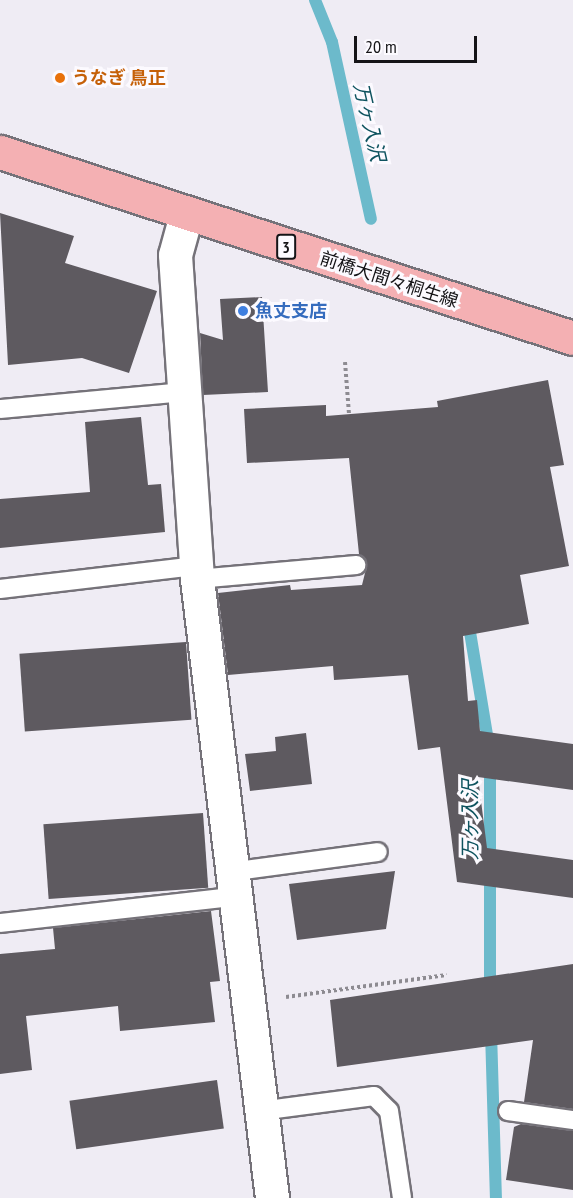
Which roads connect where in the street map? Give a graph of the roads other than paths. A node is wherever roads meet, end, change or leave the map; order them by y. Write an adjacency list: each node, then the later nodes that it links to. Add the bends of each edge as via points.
1 (0, 152): 2 (main road, 前橋大間々桐生線 / 3)
2 (186, 215): 3 (main road, 前橋大間々桐生線 / 3); 4 (street, via 175,255)
3 (573, 338)
4 (183, 392): 5 (lane); 7 (street)
5 (0, 409)
6 (356, 565): 7 (lane)
7 (197, 573): 8 (lane); 10 (street)
8 (0, 589)
9 (378, 852): 10 (lane)
10 (231, 884): 11 (lane); 13 (street)
11 (0, 923)
12 (508, 1111): 14 (lane)
13 (260, 1112): 15 (street); 16 (lane, via 374,1096 389,1111)
14 (573, 1119)
15 (272, 1198)
16 (402, 1198)

